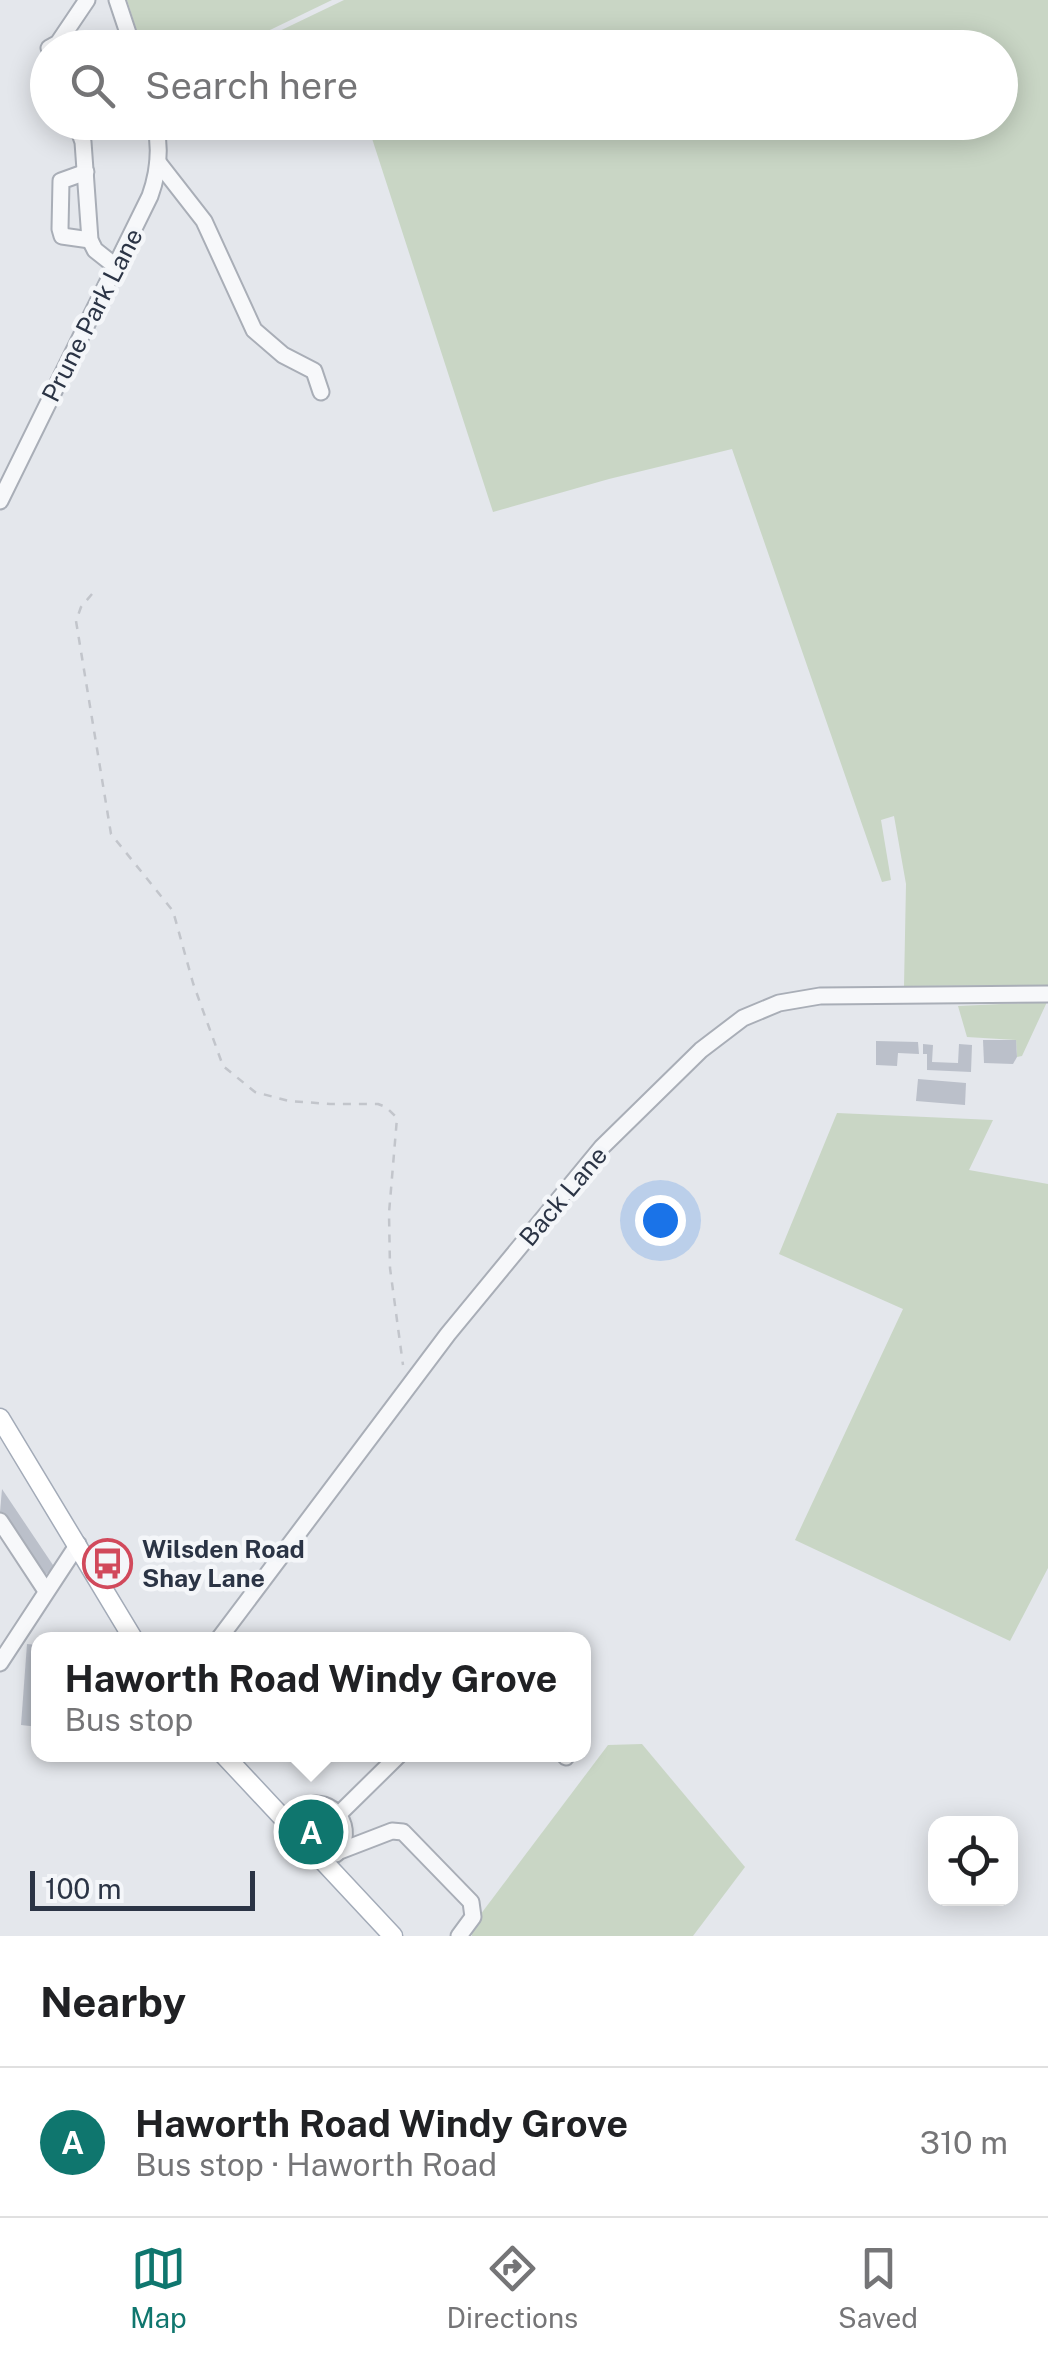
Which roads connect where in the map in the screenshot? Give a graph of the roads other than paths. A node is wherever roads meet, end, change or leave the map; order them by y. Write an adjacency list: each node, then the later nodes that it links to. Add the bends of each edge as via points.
1 (86, 0): 3 (street)
2 (118, 0): 4 (street)
3 (66, 30)
4 (127, 30)
5 (82, 140): 8 (street)
6 (156, 140): 7 (street, Prune Park Lane)
7 (158, 162): 10 (street, Prune Park Lane, via 140,218); 11 (street, via 204,222 254,330 314,371)
8 (86, 172): 9 (street); 9 (street, via 61,181 60,229 67,239)
9 (90, 240): 10 (street)
10 (114, 265): 12 (street, Prune Park Lane)
11 (321, 392)
12 (0, 502)
13 (1048, 994): 19 (street, Back Lane, via 820,996 742,1018 602,1148 448,1334)
14 (0, 1418): 16 (main road)
15 (0, 1521): 17 (street)
16 (78, 1544): 17 (street); 18 (main road)
17 (46, 1591): 20 (street)
18 (129, 1632)
19 (224, 1632)
20 (0, 1663)
21 (230, 1762): 24 (main road)
22 (392, 1762): 23 (street)
23 (338, 1814): 24 (street, via 310,1805); 25 (street, via 346,1839)
24 (286, 1822): 25 (main road)
25 (332, 1857): 26 (main road); 27 (street, via 403,1832 471,1902 473,1917)
26 (394, 1936)
27 (460, 1936)

